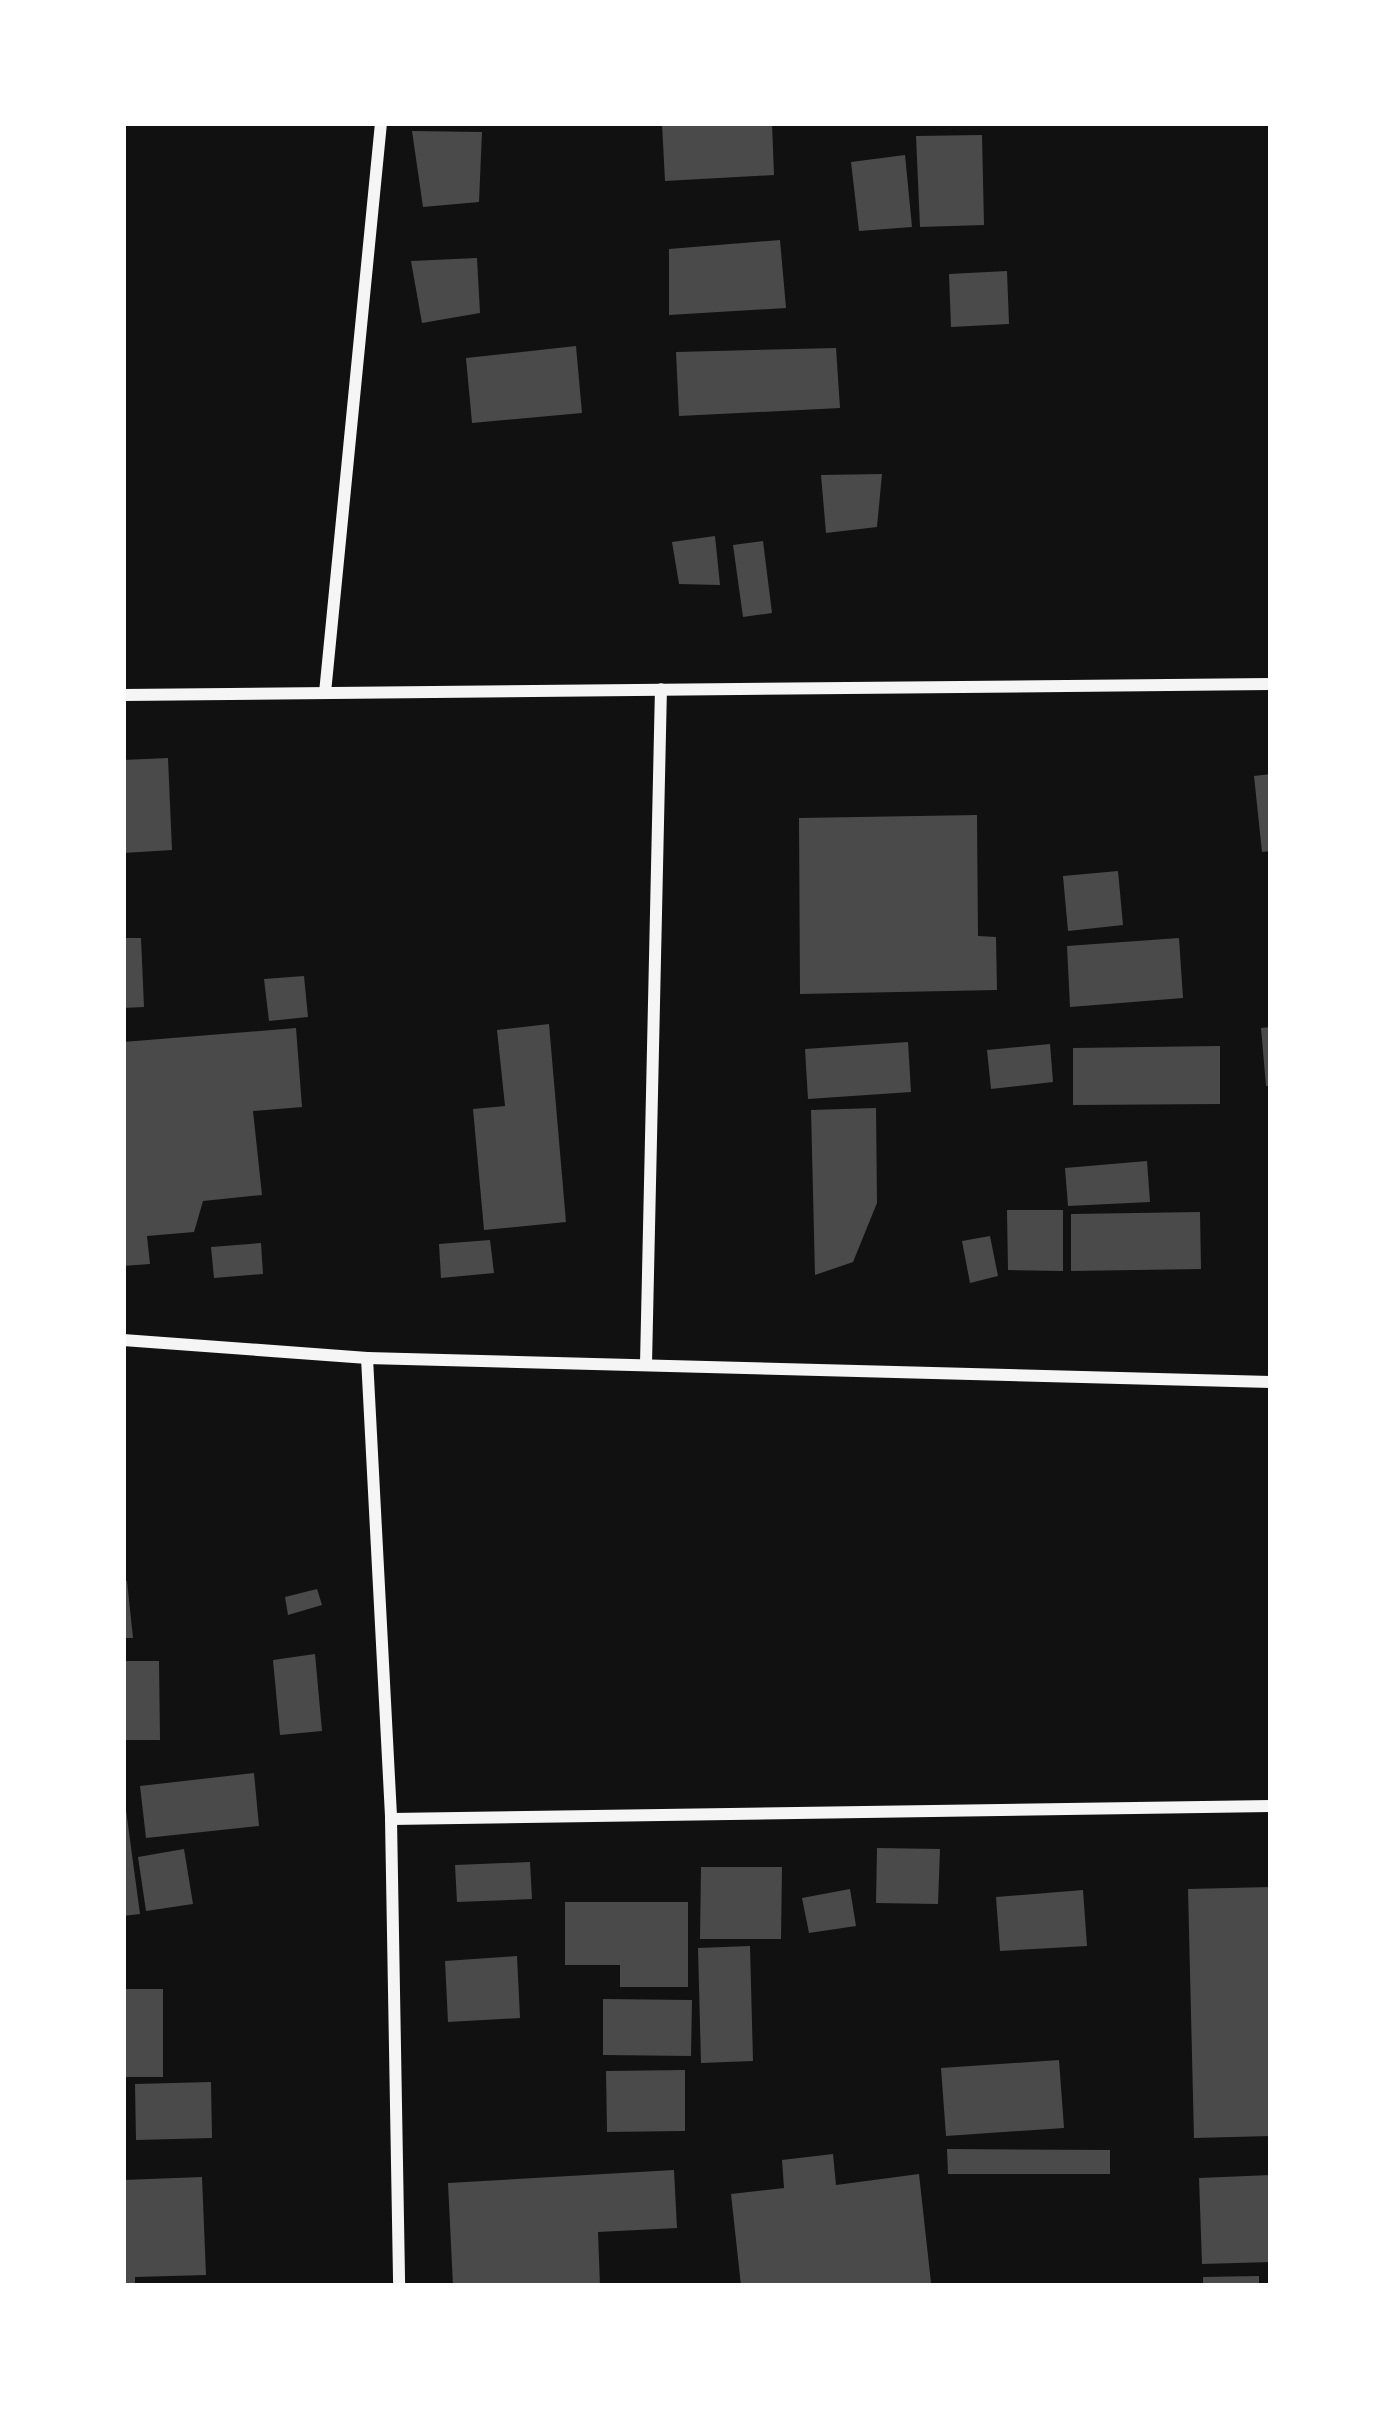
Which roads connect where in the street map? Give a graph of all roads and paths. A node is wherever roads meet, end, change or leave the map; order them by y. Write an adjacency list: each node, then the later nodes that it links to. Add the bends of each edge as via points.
1 (381, 123): 4 (street)
2 (1271, 684): 3 (street)
3 (661, 689): 4 (street); 8 (street)
4 (325, 693): 5 (street)
5 (123, 694)
6 (123, 1340): 7 (street)
7 (368, 1358): 8 (street); 11 (street)
8 (646, 1364): 9 (street)
9 (1271, 1382)
10 (1271, 1806): 11 (street)
11 (391, 1819): 12 (street)
12 (399, 2286)

